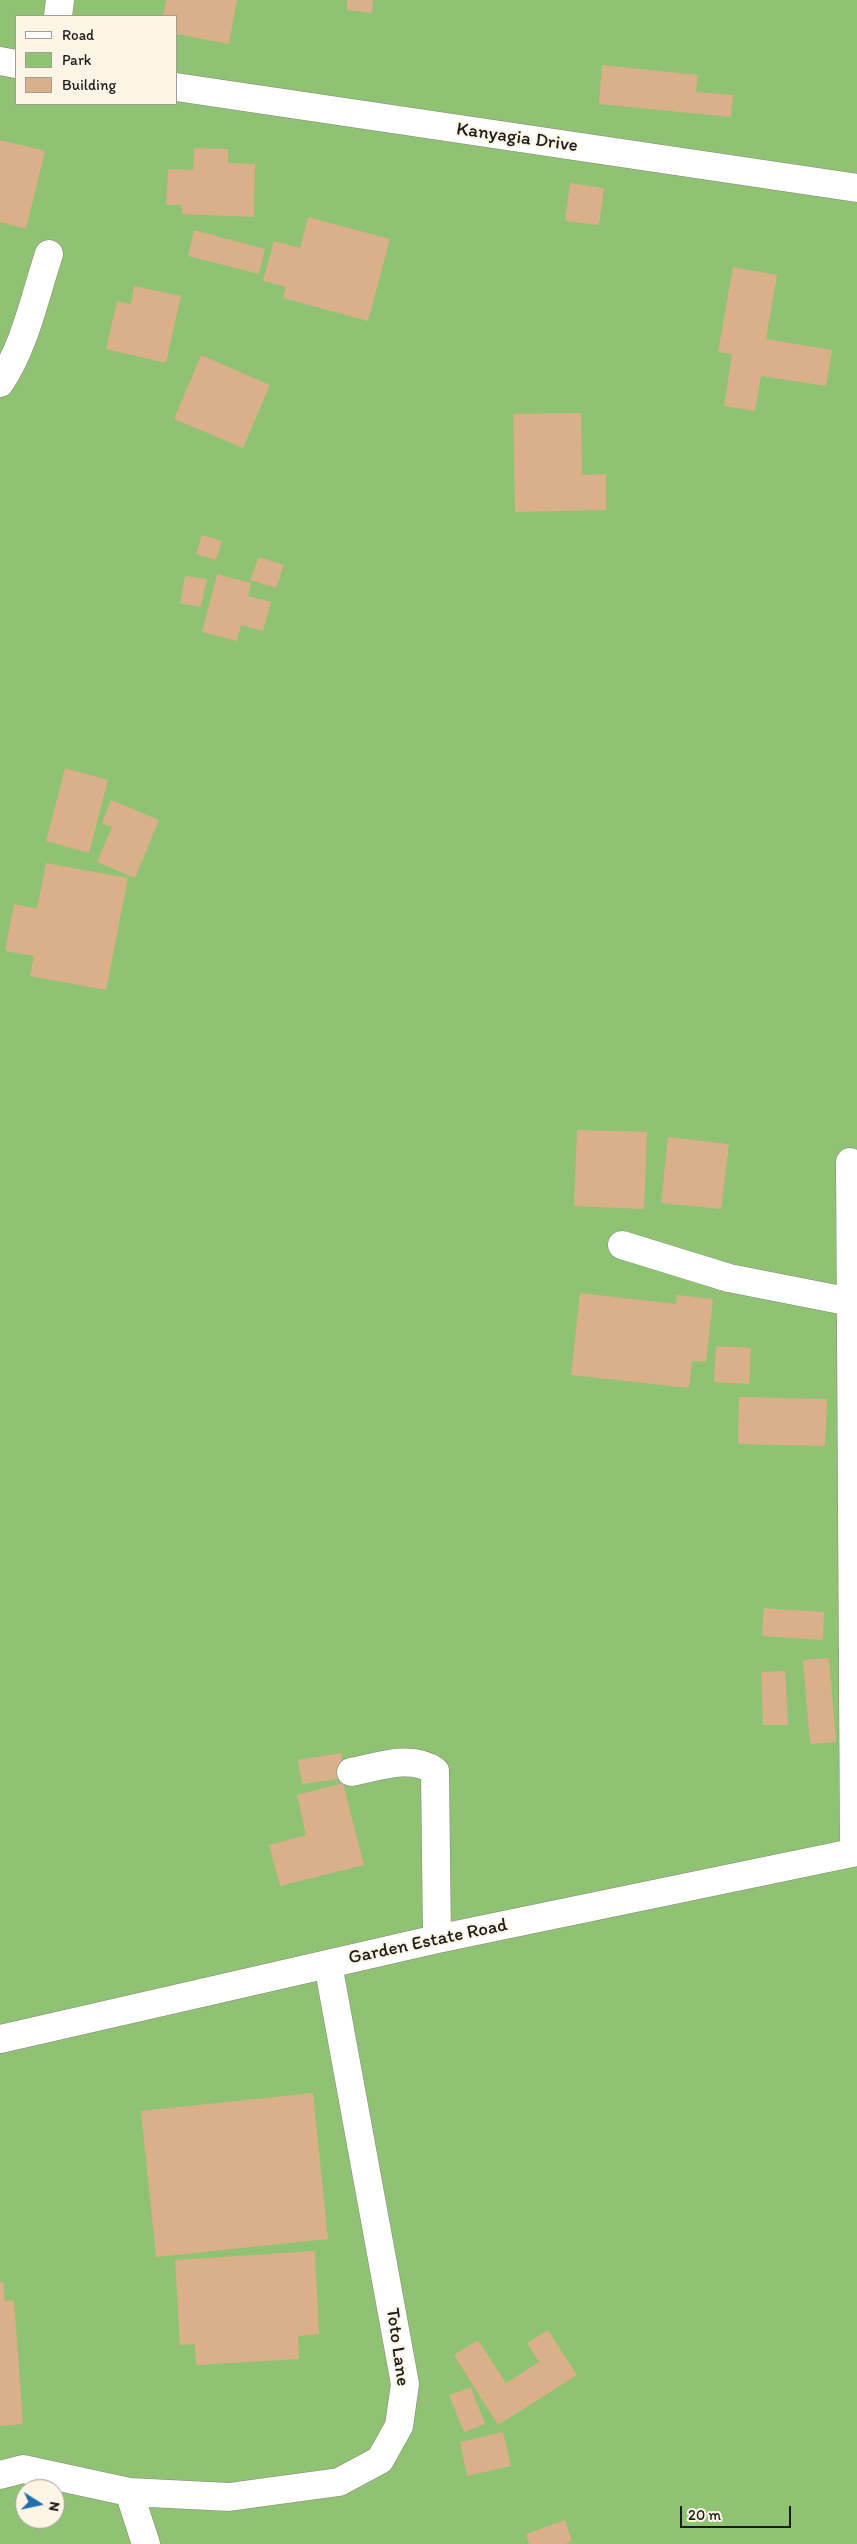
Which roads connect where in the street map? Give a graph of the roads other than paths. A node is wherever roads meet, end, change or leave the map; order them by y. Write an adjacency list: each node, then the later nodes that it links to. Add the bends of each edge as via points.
1 (60, 0): 2 (street)
2 (58, 15)
3 (0, 61): 4 (street)
4 (15, 64)
5 (178, 87): 6 (street, Kanyagia Drive)
6 (857, 188)
7 (49, 254): 8 (street, via 20,343)
8 (0, 383)
9 (850, 1162): 11 (street)
10 (622, 1245): 11 (street, via 729,1278)
11 (851, 1302): 13 (street)
12 (350, 1772): 14 (street, via 412,1762 425,1764 435,1771)
13 (856, 1852): 14 (street, Garden Estate Road)
14 (436, 1939): 15 (street, Garden Estate Road)
15 (328, 1964): 16 (street, Garden Estate Road); 18 (street, Toto Lane, via 405,2384 398,2426 380,2460 339,2482 230,2497)
16 (0, 2039)
17 (0, 2474): 18 (street, Toto Lane, via 23,2469)
18 (129, 2492): 19 (street)
19 (146, 2544)

